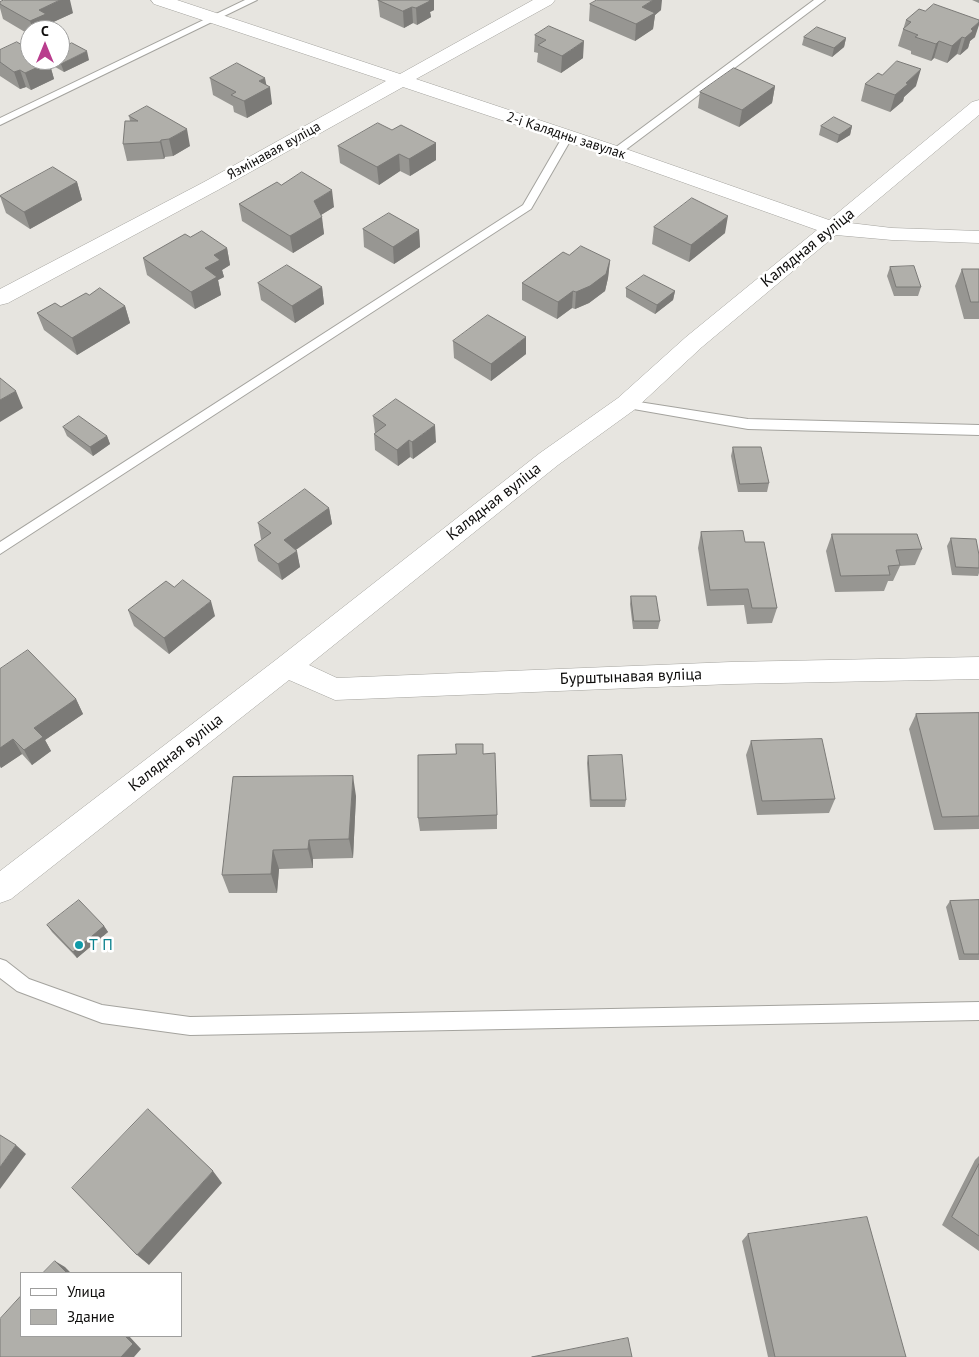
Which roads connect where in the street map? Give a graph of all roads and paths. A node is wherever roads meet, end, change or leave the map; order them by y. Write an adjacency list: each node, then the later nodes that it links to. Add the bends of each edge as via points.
1 (160, 0): 5 (street, 2-і Калядны завулак)
2 (252, 0): 5 (lane)
3 (546, 0): 6 (street, Язмінавая вуліца)
4 (820, 0): 10 (lane)
5 (214, 18): 6 (street, 2-і Калядны завулак); 8 (lane)
6 (402, 81): 9 (street, 2-і Калядны завулак); 13 (street, Язмінавая вуліца)
7 (979, 106): 11 (street, Калядная вуліца)
8 (0, 122)
9 (568, 136): 10 (street, 2-і Калядны завулак); 16 (lane, via 527,207)
10 (616, 152): 11 (street, 2-і Калядны завулак)
11 (832, 228): 12 (street, 2-і Калядны завулак); 14 (street, Калядная вуліца, via 694,342)
12 (979, 238)
13 (0, 298)
14 (626, 404): 15 (lane, via 748,424); 17 (street, Калядная вуліца, via 549,459)
15 (979, 430)
16 (0, 549)
17 (287, 667): 18 (street, Бурштынавая вуліца, via 335,689 731,673); 19 (street, Калядная вуліца)
18 (979, 668)
19 (0, 889)
20 (0, 967): 21 (lane, via 23,985 102,1014 190,1026)
21 (979, 1011)

